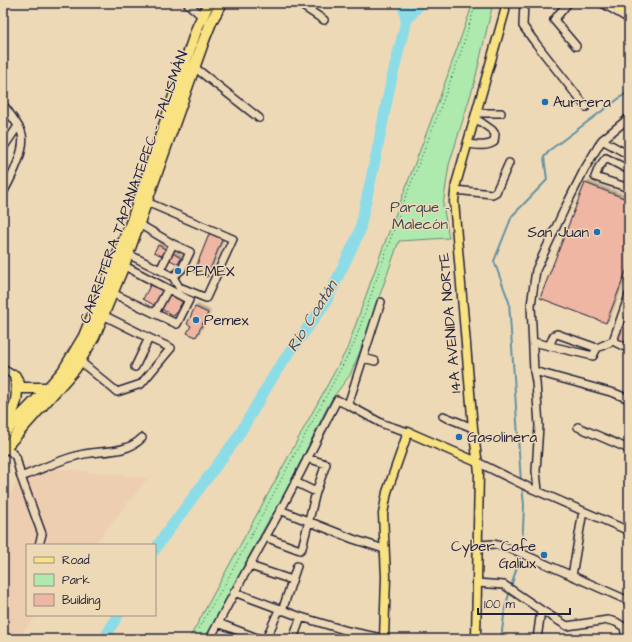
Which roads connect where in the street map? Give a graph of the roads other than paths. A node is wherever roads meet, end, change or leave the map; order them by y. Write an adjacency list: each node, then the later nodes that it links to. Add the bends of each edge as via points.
1 (187, 3): 12 (street)
2 (210, 3): 12 (highway, CARRETERA TAPANATEPEC - TALISMÁN)
3 (222, 3): 15 (highway, CARRETERA TAPANATEPEC - TALISMÁN)
4 (298, 3): 13 (street)
5 (509, 3): 10 (main road, 14A AVENIDA NORTE)
6 (524, 3): 17 (street, via 523,26)
7 (568, 3): 14 (street, via 554,20)
8 (602, 3): 11 (street)
9 (612, 3): 11 (highway)
10 (505, 7): 19 (main road, 14A AVENIDA NORTE)
11 (628, 11)
12 (202, 16): 15 (highway, CARRETERA TAPANATEPEC - TALISMÁN)
13 (324, 20)
14 (576, 46)
15 (189, 67): 20 (street, via 198,70); 34 (highway, CARRETERA TAPANATEPEC - TALISMÁN)
16 (3, 106): 22 (street)
17 (586, 107)
18 (501, 113): 19 (street)
19 (476, 116): 24 (main road, 14A AVENIDA NORTE); 24 (street, via 495,134 494,142 483,145)
20 (259, 118)
21 (629, 118): 23 (street)
22 (18, 126): 25 (street); 33 (street, via 22,148)
23 (602, 140): 26 (street); 28 (street)
24 (468, 144): 32 (main road, 14A AVENIDA NORTE)
25 (3, 148)
26 (629, 156)
27 (509, 163): 32 (street, via 496,192 492,194)
28 (587, 165): 29 (street); 49 (street, via 536,270 531,305)
29 (599, 167): 30 (street, via 606,158); 31 (street, via 595,177)
30 (629, 170)
31 (628, 186)
32 (455, 190): 67 (main road, 14A AVENIDA NORTE, via 455,222)
33 (3, 193)
34 (143, 200): 35 (highway, CARRETERA TAPANATEPEC - TALISMÁN); 40 (street, via 233,239 206,298 179,286)
35 (135, 224): 36 (street); 37 (highway, CARRETERA TAPANATEPEC - TALISMÁN)
36 (173, 244): 39 (street); 40 (street, via 190,252 182,269)
37 (124, 252): 38 (highway, CARRETERA TAPANATEPEC - TALISMÁN); 39 (street)
38 (120, 263): 41 (street); 42 (highway, CARRETERA TAPANATEPEC - TALISMÁN)
39 (160, 270): 40 (street)
40 (173, 277)
41 (168, 289): 46 (street); 46 (street, via 189,300 177,324)
42 (108, 291): 45 (highway, CARRETERA TAPANATEPEC - TALISMÁN); 46 (street)
43 (629, 295): 48 (street)
44 (381, 302): 53 (street)
45 (100, 313): 47 (street); 55 (highway, CARRETERA TAPANATEPEC - TALISMÁN, via 90,347); 60 (highway, CARRETERA TAPANATEPEC - TALISMÁN, via 84,336)
46 (155, 313)
47 (149, 338): 55 (street, via 170,348 140,384 117,392); 56 (street)
48 (613, 341): 51 (street); 52 (street)
49 (533, 342): 50 (street); 58 (street)
50 (549, 346): 51 (street, via 593,356); 51 (street, via 552,337 557,334)
51 (597, 348)
52 (629, 349)
53 (363, 358): 54 (street); 63 (street)
54 (375, 361)
55 (81, 362): 60 (highway, CARRETERA TAPANATEPEC - TALISMÁN)
56 (135, 367)
57 (3, 368): 59 (street)
58 (534, 371): 62 (street); 79 (street, via 539,426 536,471)
59 (15, 376): 61 (highway, via 21,388); 65 (highway, via 18,391 14,410)
60 (64, 376): 61 (highway, CARRETERA TAPANATEPEC - TALISMÁN)
61 (49, 393): 69 (highway, CARRETERA TAPANATEPEC - TALISMÁN); 72 (highway, CARRETERA TAPANATEPEC - TALISMÁN)
62 (629, 399)
63 (348, 405): 68 (street, via 383,424); 75 (street, via 337,400)
64 (443, 416): 67 (street)
65 (3, 425)
66 (578, 427): 73 (street)
67 (473, 428): 71 (main road, 14A AVENIDA NORTE)
68 (408, 432): 74 (main road); 88 (main road, via 387,492)
69 (3, 434)
70 (142, 438): 77 (street, via 135,445 109,452 76,455)
71 (475, 446): 74 (main road); 76 (main road, 14A AVENIDA NORTE)
72 (4, 449): 77 (street, via 16,456)
73 (629, 449)
74 (460, 454): 76 (main road)
75 (307, 458): 78 (street); 80 (street, via 326,464)
76 (477, 462): 79 (street); 87 (main road, 14A AVENIDA NORTE)
77 (21, 477): 86 (street, via 42,534)
78 (295, 482): 80 (street); 81 (street)
79 (538, 491): 82 (street)
80 (316, 492): 83 (street)
81 (280, 510): 83 (street); 85 (street)
82 (583, 511): 84 (street); 91 (street)
83 (308, 522): 85 (street, via 300,550); 88 (street)
84 (629, 531)
85 (265, 537): 89 (street)
86 (39, 544)
87 (478, 545): 91 (street, via 494,544 514,550); 93 (main road, 14A AVENIDA NORTE)
88 (384, 548): 106 (main road)
89 (250, 566): 92 (street); 94 (street)
90 (297, 566): 92 (street)
91 (572, 576): 95 (street)
92 (292, 580): 96 (street)
93 (477, 583): 97 (street, via 504,585); 107 (main road, 14A AVENIDA NORTE)
94 (234, 592): 96 (street); 99 (street)
95 (629, 601)
96 (280, 610): 98 (street); 103 (street)
97 (541, 610): 108 (street); 109 (street, via 567,626 608,620 616,622 624,627)
98 (301, 617): 100 (street); 104 (street)
99 (218, 623): 101 (street); 102 (street)
100 (348, 631): 105 (street); 106 (street)
101 (210, 639)
102 (260, 639)
103 (266, 639)
104 (293, 639)
105 (345, 639)
106 (385, 639)
107 (476, 639)
108 (537, 639)
109 (626, 639)

